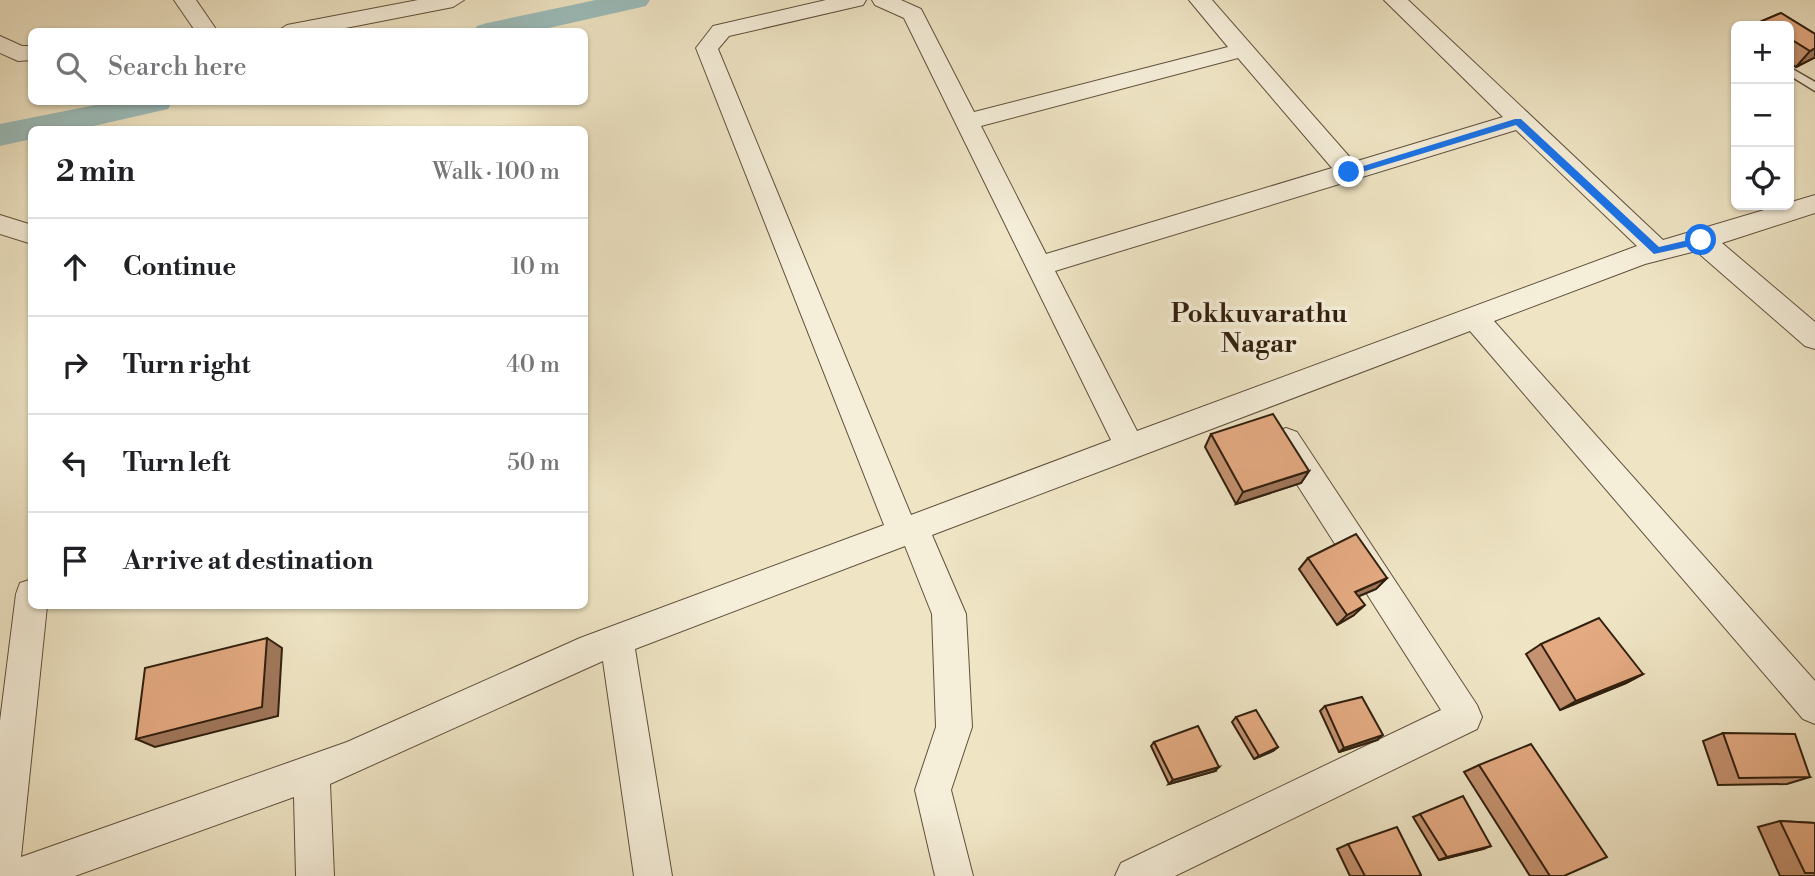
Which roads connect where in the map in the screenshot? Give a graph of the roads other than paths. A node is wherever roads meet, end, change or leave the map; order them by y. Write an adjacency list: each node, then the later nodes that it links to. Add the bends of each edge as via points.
1 (185, 0): 8 (street)
2 (453, 0): 7 (street)
3 (855, 0): 28 (street, via 721,31 708,48)
4 (883, 0): 15 (street, via 913,14)
5 (1200, 0): 11 (street)
6 (1395, 0): 16 (street)
7 (366, 8): 9 (street)
8 (204, 28)
9 (300, 28)
10 (0, 43): 12 (street, via 18,54)
11 (1243, 50): 15 (street); 17 (street)
12 (28, 53)
13 (1794, 73): 14 (lane)
14 (1815, 87)
15 (966, 121): 23 (street)
16 (1518, 121): 17 (street); 22 (street)
17 (1349, 172): 23 (street)
18 (1815, 204): 21 (street)
19 (0, 224): 20 (street)
20 (28, 234)
21 (1701, 240): 22 (street); 25 (street)
22 (1658, 251): 24 (street)
23 (1039, 266): 27 (street)
24 (1475, 318): 26 (street); 31 (street)
25 (1815, 338)
26 (1259, 400): 27 (street); 38 (street, via 1465,717)
27 (1130, 448): 28 (street)
28 (908, 531): 30 (street); 37 (street, via 949,614 954,727 933,790)
29 (30, 609): 33 (street)
30 (617, 639): 32 (street); 36 (street)
31 (1815, 707)
32 (312, 773): 34 (street); 35 (street)
33 (1, 876)
34 (22, 876)
35 (315, 876)
36 (653, 876)
37 (954, 876)
38 (1134, 876)

